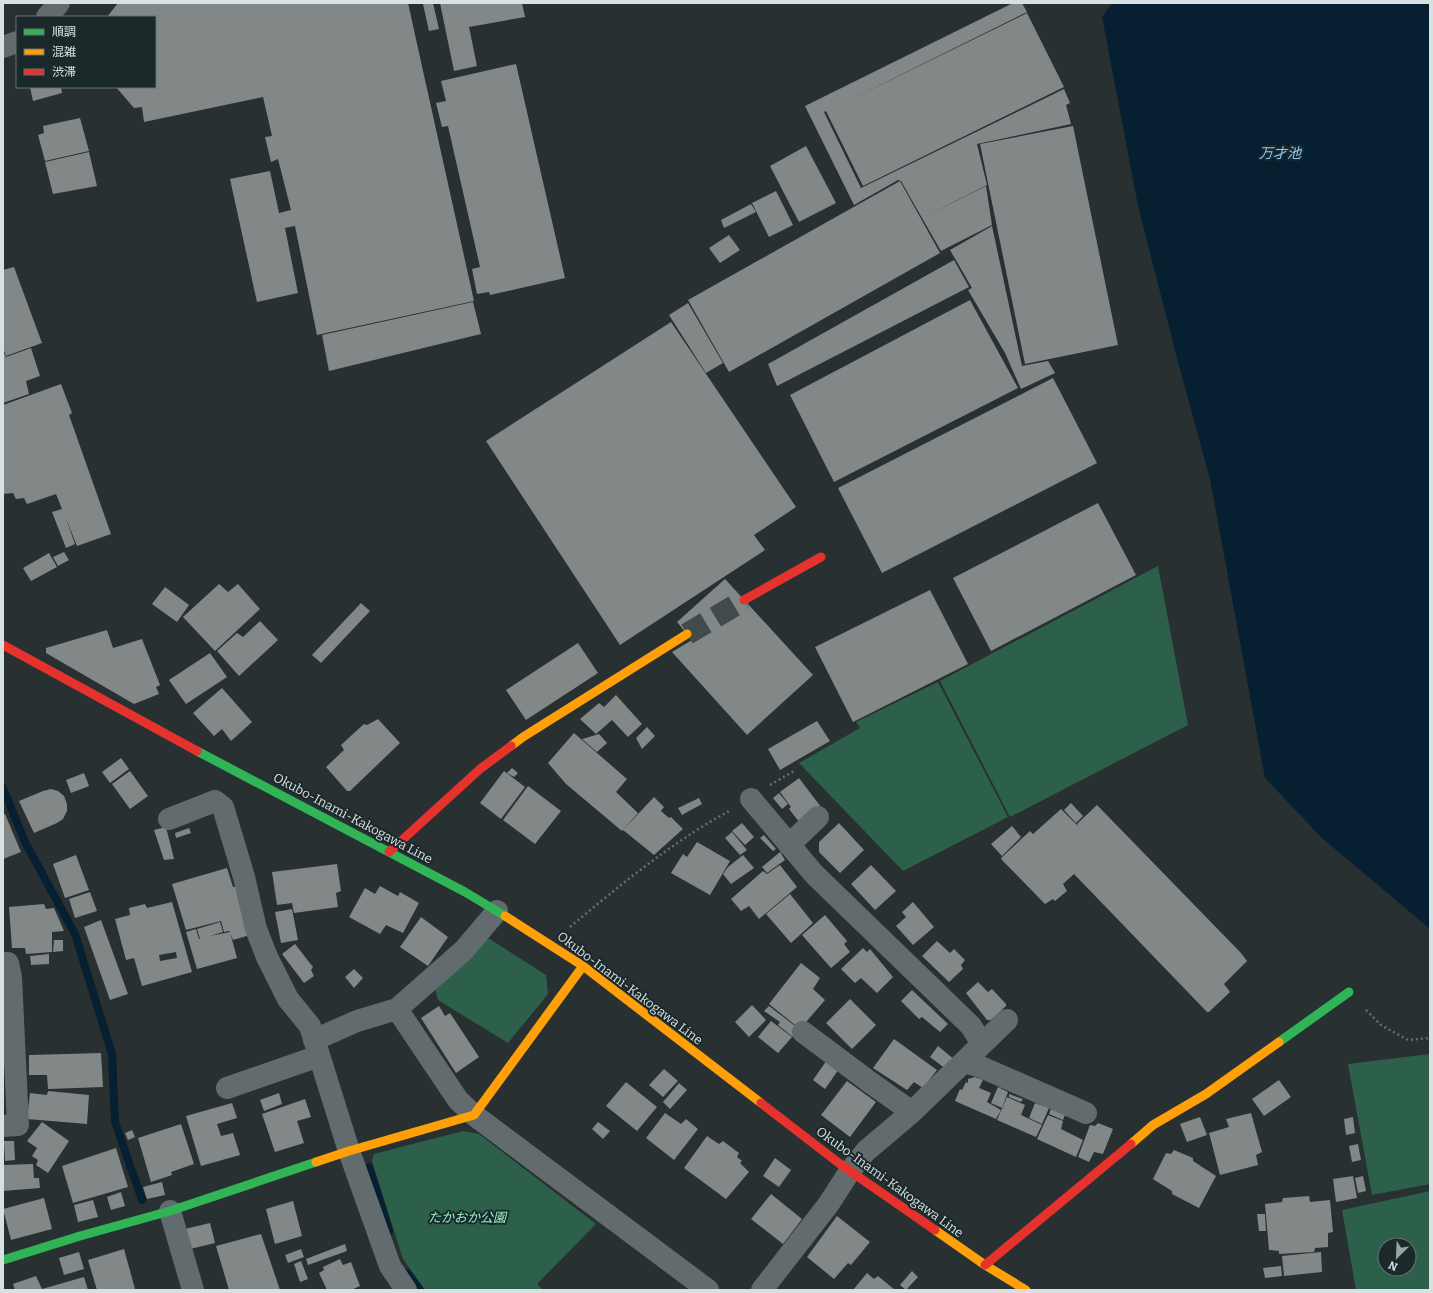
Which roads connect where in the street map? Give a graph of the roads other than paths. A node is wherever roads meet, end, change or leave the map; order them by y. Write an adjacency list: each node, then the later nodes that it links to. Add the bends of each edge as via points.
1 (59, 3): 2 (street)
2 (48, 16)
3 (16, 42): 4 (street)
4 (3, 47)
5 (821, 557): 6 (street)
6 (744, 600)
7 (687, 634): 13 (street, via 523,737 480,769)
8 (3, 645): 13 (street, Okubo-Inami-Kakogawa Line)
9 (751, 799): 12 (street)
10 (818, 818): 12 (street)
11 (169, 819): 22 (street, via 215,801 223,807 256,929 288,999 310,1026)
12 (789, 845): 21 (street, via 814,874 972,1026)
13 (389, 852): 14 (street, Okubo-Inami-Kakogawa Line)
14 (496, 911): 16 (street, Okubo-Inami-Kakogawa Line); 18 (street, via 464,950)
15 (3, 963): 28 (street, via 8,963 11,977 18,1125)
16 (583, 966): 27 (street); 30 (street, Okubo-Inami-Kakogawa Line)
17 (1350, 992): 33 (street, via 1206,1094 1153,1125)
18 (397, 1009): 22 (street, via 357,1021); 27 (street, via 458,1100)
19 (1007, 1020): 21 (street)
20 (803, 1032): 25 (street)
21 (982, 1044): 23 (street)
22 (316, 1048): 24 (street); 29 (street)
23 (964, 1062): 25 (street); 26 (street)
24 (227, 1088)
25 (912, 1112): 30 (street, via 866,1151)
26 (1086, 1113)
27 (474, 1115): 29 (street); 36 (street)
28 (3, 1126)
29 (349, 1151): 31 (street); 35 (street, via 390,1266)
30 (850, 1171): 33 (street, Okubo-Inami-Kakogawa Line); 37 (street, via 828,1206)
31 (170, 1211): 32 (street); 34 (street)
32 (3, 1260)
33 (985, 1265): 38 (street, Okubo-Inami-Kakogawa Line)
34 (193, 1290)
35 (406, 1290)
36 (708, 1290)
37 (762, 1290)
38 (1026, 1290)

